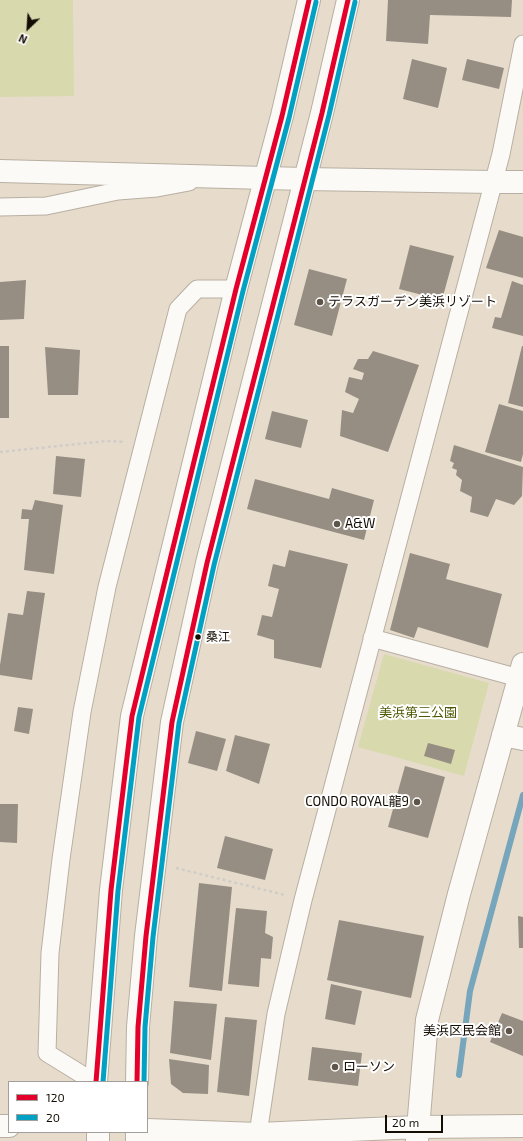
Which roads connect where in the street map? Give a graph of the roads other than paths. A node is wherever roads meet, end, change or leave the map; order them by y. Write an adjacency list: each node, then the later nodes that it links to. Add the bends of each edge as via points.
1 (309, 0): 6 (main road, via 282,116)
2 (348, 0): 7 (main road)
3 (523, 44): 8 (street)
4 (0, 172): 5 (main road)
5 (213, 177): 6 (main road); 10 (street, via 157,188 118,191 46,206)
6 (264, 178): 7 (main road); 11 (main road)
7 (304, 179): 8 (main road); 17 (main road, via 206,562 172,722 146,936 138,1027)
8 (493, 182): 9 (main road); 12 (street)
9 (523, 182)
10 (0, 207)
11 (236, 289): 15 (street, via 196,289 178,309 107,587 82,712 50,953 47,1052); 16 (main road, via 132,716 111,890)
12 (372, 638): 13 (street); 21 (street, via 303,900 276,1014)
13 (521, 671): 14 (main road)
14 (513, 737): 20 (main road, via 459,894 427,1020)
15 (93, 1081)
16 (95, 1081)
17 (137, 1081)
18 (523, 1126): 20 (main road)
19 (148, 1130): 21 (main road)
20 (417, 1134): 21 (main road)
21 (258, 1137)

